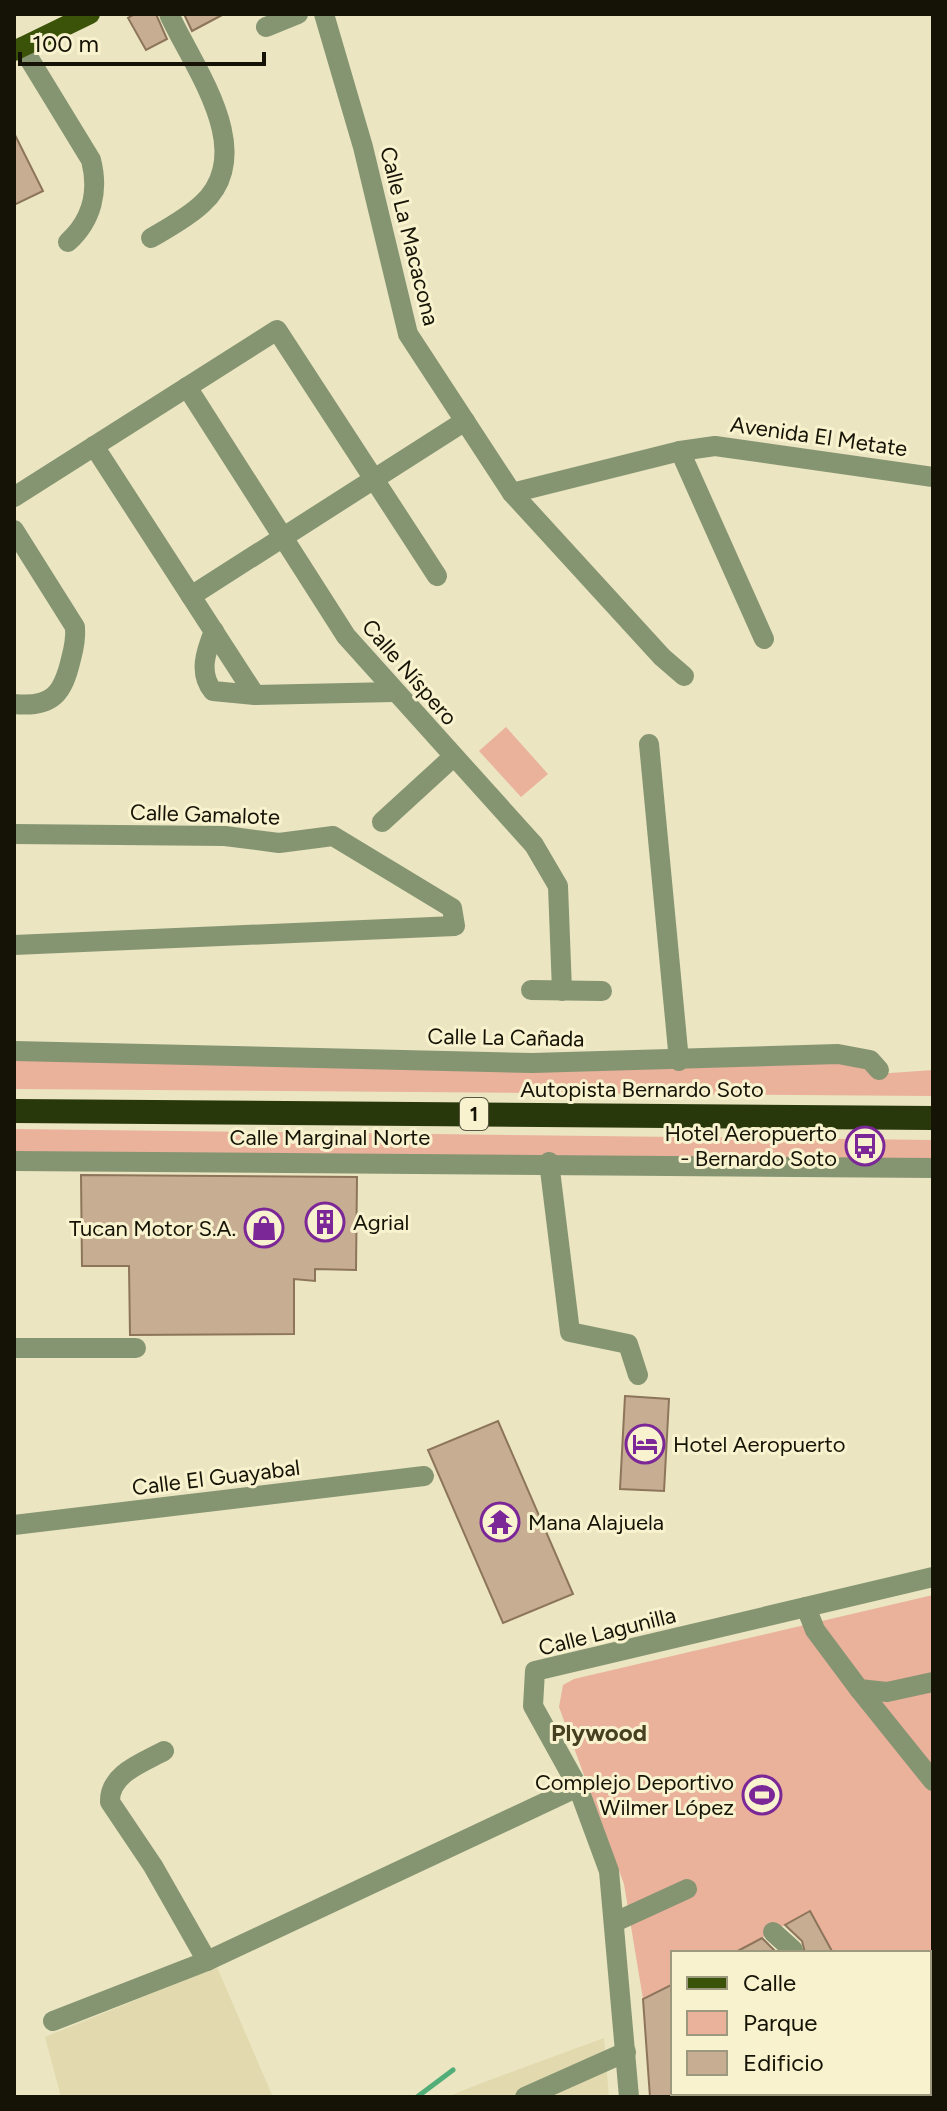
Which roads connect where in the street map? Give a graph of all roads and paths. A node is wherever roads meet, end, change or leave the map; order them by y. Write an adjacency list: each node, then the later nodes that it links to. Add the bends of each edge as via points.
1 (90, 14): 6 (main road)
2 (169, 14): 7 (street, via 213,107 227,153 205,203)
3 (298, 14): 5 (street)
4 (324, 14): 10 (street, Calle La Macacona, via 408,334)
5 (266, 27)
6 (18, 49): 8 (street, via 91,160 97,180 81,230)
7 (151, 238)
8 (68, 242)
9 (187, 387): 11 (street); 14 (street, via 277,330); 18 (street, Calle Níspero)
10 (465, 421): 14 (street); 15 (street, Calle La Macacona)
11 (94, 446): 16 (street); 20 (street)
12 (680, 451): 13 (street, Avenida El Metate, via 715,446 758,450); 15 (street, Avenida El Metate); 22 (street)
13 (933, 477)
14 (374, 479): 18 (street); 19 (street)
15 (512, 493): 23 (street, Calle La Macacona)
16 (14, 497)
17 (14, 530): 26 (street, via 76,636 65,684 56,696)
18 (281, 537): 20 (street); 24 (street, Calle Níspero, via 346,636)
19 (437, 576)
20 (191, 596): 21 (street)
21 (214, 631): 25 (street); 25 (street, via 206,682 224,694)
22 (764, 639)
23 (684, 676)
24 (394, 692): 25 (street); 28 (street, Calle Níspero)
25 (255, 695)
26 (14, 704)
27 (649, 744): 36 (street)
28 (453, 757): 29 (street); 33 (street, Calle Níspero, via 534,845 558,886)
29 (382, 822)
30 (14, 834): 31 (street, Calle Gamalote, via 225,836 279,843 333,836 452,908 455,926)
31 (14, 945)
32 (531, 990): 33 (street)
33 (562, 991): 34 (street)
34 (602, 991)
35 (14, 1051): 36 (street, Calle La Cañada, via 532,1063)
36 (679, 1061): 37 (street, Calle La Cañada, via 838,1054 870,1060)
37 (879, 1070)
38 (14, 1111): 39 (highway, Autopista Bernardo Soto / 1)
39 (933, 1118)
40 (14, 1161): 41 (street, Calle Marginal Norte)
41 (549, 1162): 42 (street, Calle Marginal Norte); 45 (street, via 570,1332 628,1344)
42 (933, 1168)
43 (14, 1348): 44 (street)
44 (136, 1348)
45 (638, 1375)
46 (424, 1476): 47 (street, Calle El Guayabal)
47 (14, 1525)
48 (933, 1577): 49 (street, Calle Lagunilla)
49 (806, 1607): 51 (street, via 815,1630); 54 (street, Calle Lagunilla, via 535,1671 533,1706)
50 (933, 1682): 51 (street, via 887,1692)
51 (859, 1689): 53 (street)
52 (164, 1751): 59 (street, via 121,1776 110,1791 110,1802)
53 (933, 1781)
54 (578, 1787): 56 (street, Calle Lagunilla, via 609,1871); 59 (street)
55 (687, 1889): 56 (street)
56 (615, 1922): 61 (street, Calle Lagunilla)
57 (773, 1932): 58 (street)
58 (792, 1951)
59 (207, 1961): 60 (street)
60 (53, 2021)
61 (626, 2052): 62 (street); 63 (street, Calle Lagunilla)
62 (525, 2097)
63 (629, 2097)

